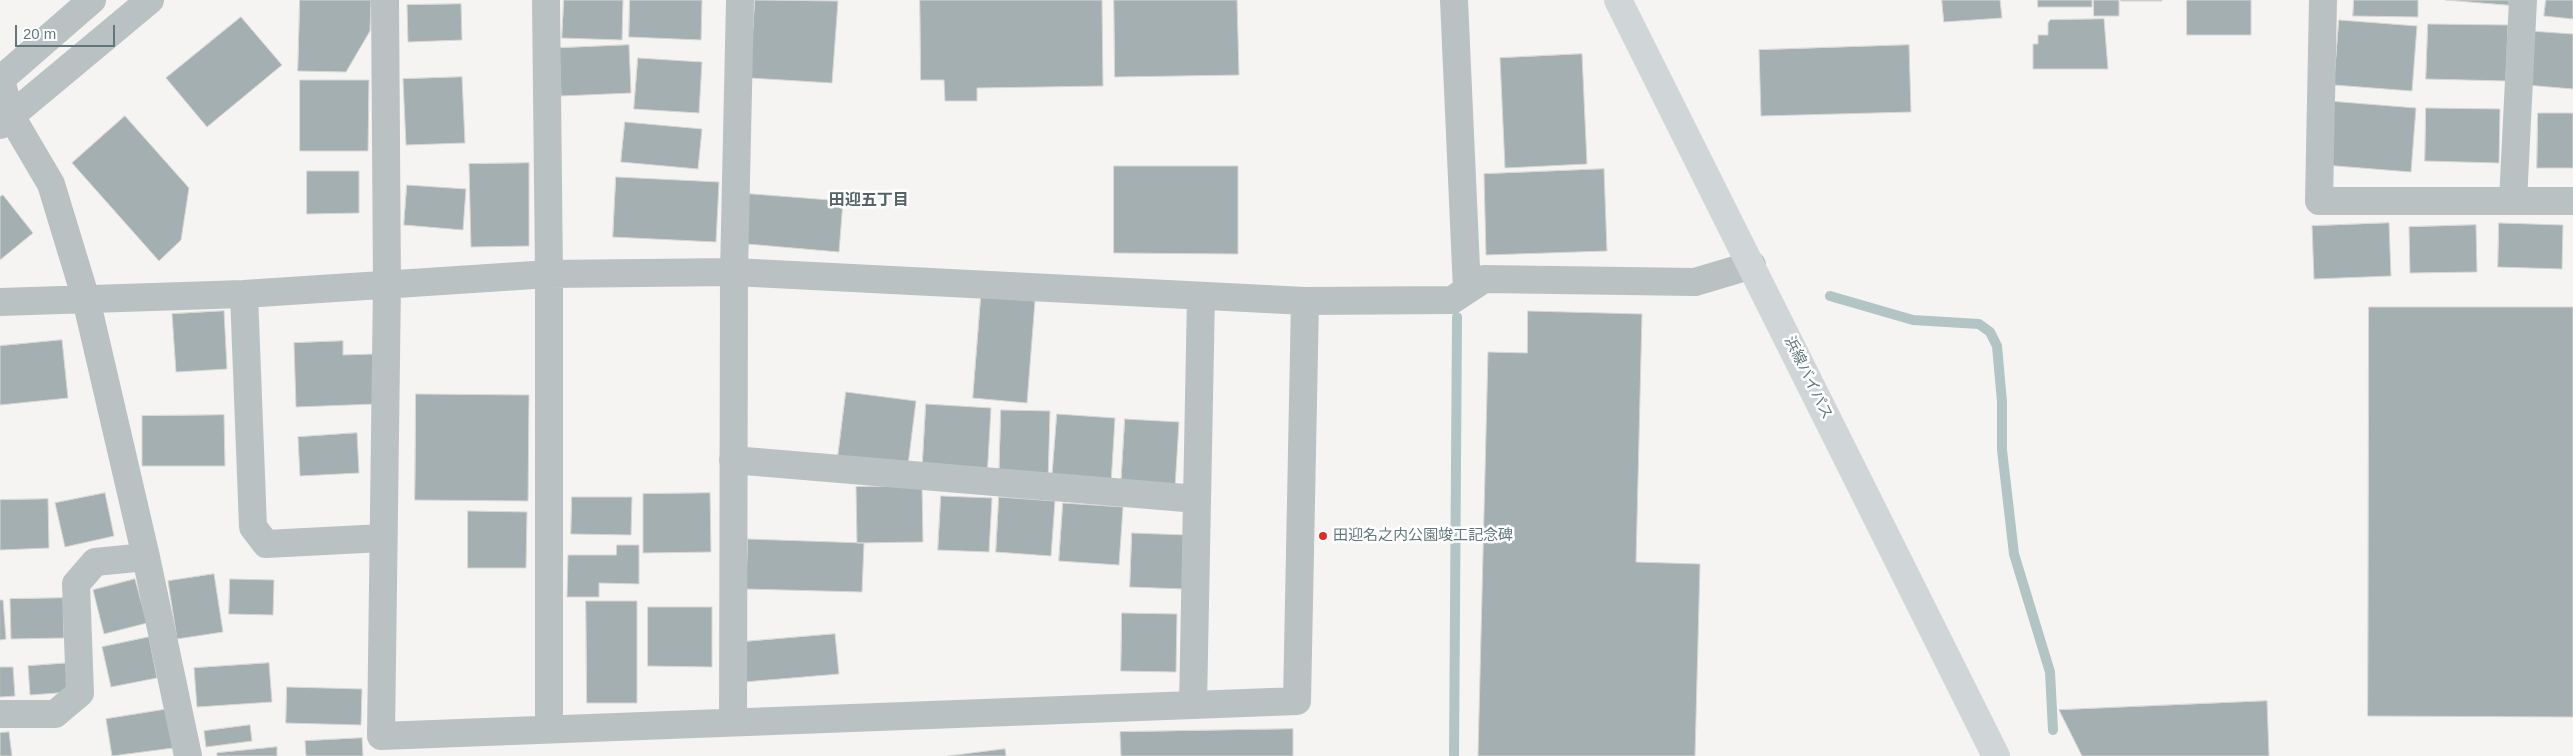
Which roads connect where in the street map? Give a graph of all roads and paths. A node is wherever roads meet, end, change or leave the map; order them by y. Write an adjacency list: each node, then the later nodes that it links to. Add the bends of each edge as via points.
1 (92, 0): 10 (street)
2 (150, 0): 11 (street)
3 (385, 0): 17 (street)
4 (546, 0): 16 (street)
5 (740, 0): 15 (street)
6 (1454, 0): 18 (street)
7 (1618, 0): 14 (highway, 浜線バイパス)
8 (2323, 0): 12 (street, via 2319,201)
9 (2523, 0): 12 (street)
10 (0, 79): 11 (street)
11 (6, 120): 21 (street, via 50,184)
12 (2513, 201): 13 (street)
13 (2573, 201)
14 (1752, 265): 18 (street, via 1694,282 1484,279); 33 (highway, 浜線バイパス)
15 (734, 272): 16 (street); 20 (street); 24 (street)
16 (549, 274): 17 (street); 31 (street)
17 (387, 284): 19 (street); 26 (street)
18 (1467, 290): 22 (street, via 1452,300)
19 (244, 294): 21 (street); 26 (street, via 253,527 266,544)
20 (1201, 296): 22 (street); 25 (street)
21 (86, 299): 23 (street); 27 (street)
22 (1305, 301): 28 (street, via 1297,701)
23 (0, 302)
24 (734, 460): 25 (street); 30 (street)
25 (1197, 499): 28 (street)
26 (384, 538): 31 (street, via 381,736)
27 (146, 557): 29 (street, via 95,562 76,584 80,693 55,714); 32 (street)
28 (1193, 705): 30 (street)
29 (0, 714)
30 (733, 722): 31 (street)
31 (549, 729)
32 (188, 756)
33 (1996, 756)

